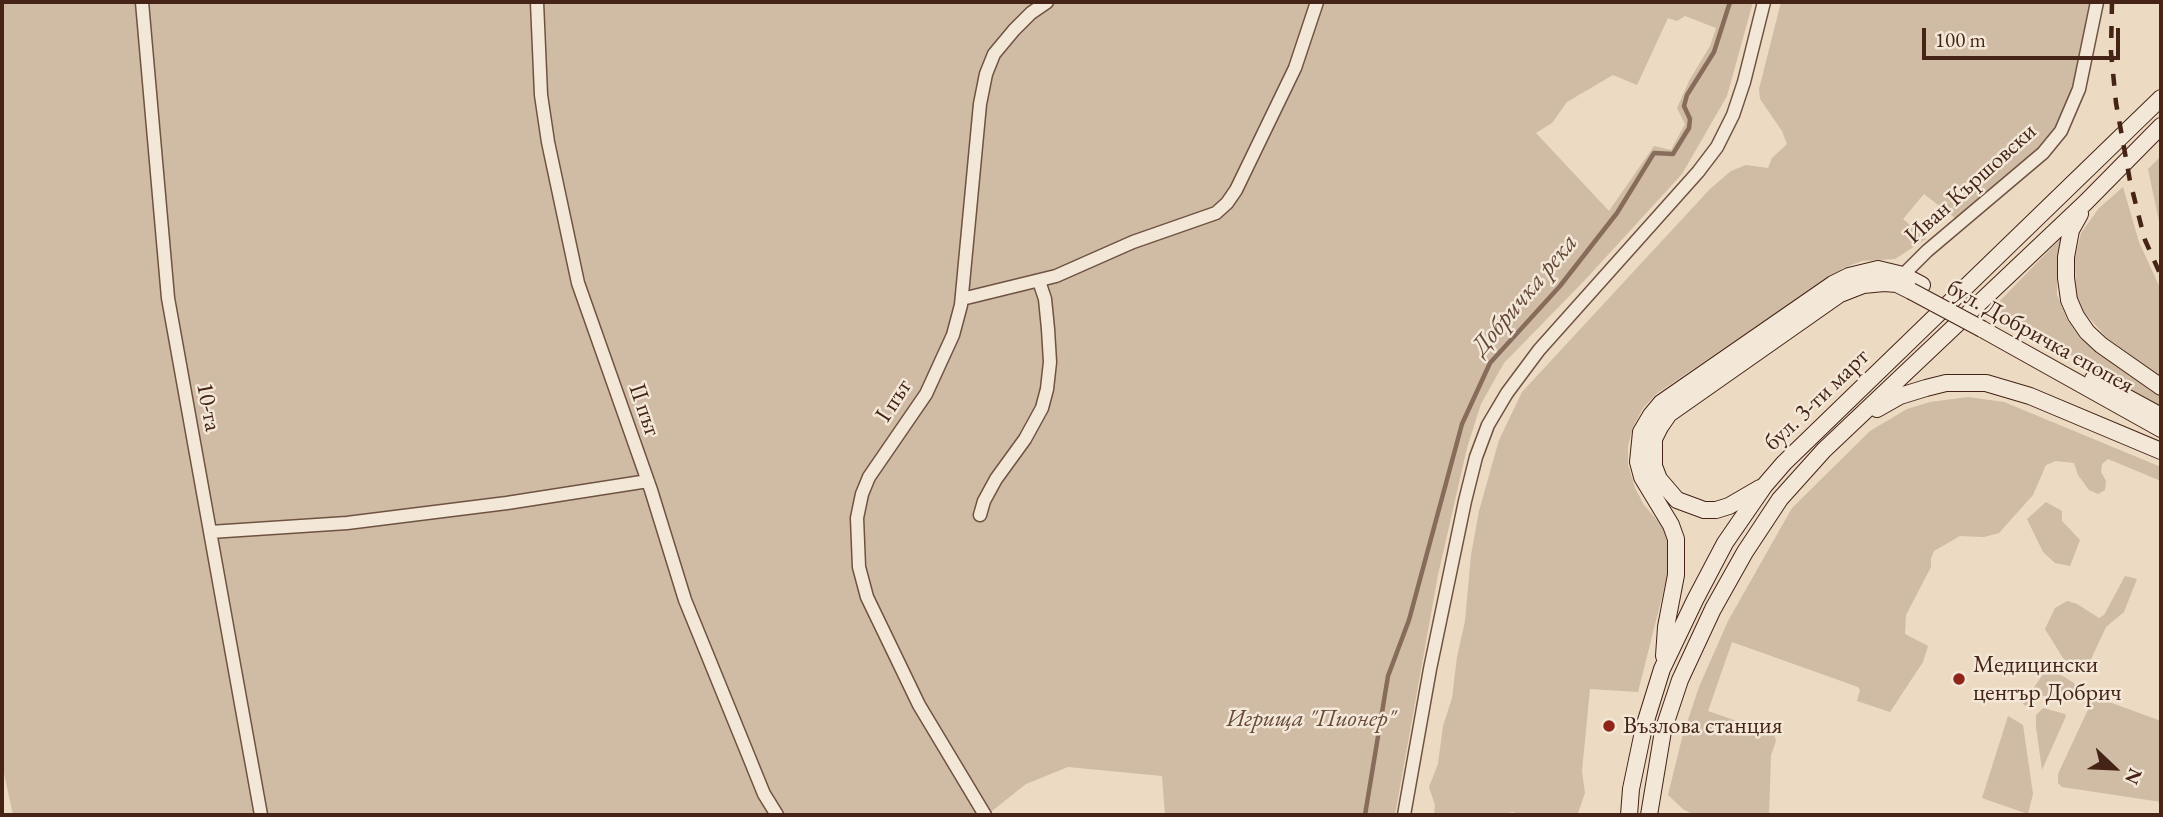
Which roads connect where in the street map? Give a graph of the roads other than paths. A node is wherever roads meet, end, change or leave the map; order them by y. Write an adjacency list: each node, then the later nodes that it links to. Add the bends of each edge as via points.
1 (142, 2): 22 (street, 10-та, via 168,298)
2 (537, 2): 19 (street, ІІ път, via 541,95 570,249)
3 (1047, 2): 12 (street, І път, via 1014,30 994,54 986,74)
4 (1317, 2): 10 (street, via 1295,68 1227,204 1216,213)
5 (1764, 2): 27 (street, via 1744,82 1717,147 1539,350 1488,425 1465,501)
6 (2097, 2): 11 (street, Иван Кършовски, via 2079,89 2061,131 2043,153 1927,251)
7 (2161, 98): 20 (main road, бул. 3-ти март)
8 (2161, 126): 9 (main road, бул. 3-ти март)
9 (2086, 202): 14 (main road, via 2071,230 2066,257 2069,300 2087,332); 16 (main road, бул. 3-ти март)
10 (1040, 281): 12 (street); 21 (street, via 1050,362 1042,408 996,480)
11 (1908, 284): 13 (main road, бул. Добричка епопея, bridge); 20 (main road, via 1872,283 1840,294 1669,414 1654,439 1654,467 1677,500 1716,510); 23 (main road, via 1878,269 1833,284 1650,415 1641,432 1638,463 1671,525 1677,556)
12 (962, 299): 26 (street, І път, via 953,335 926,394 869,477 857,539 867,597 919,705)
13 (1985, 325): 15 (main road, бул. Добричка епопея); 17 (main road, бул. Добричка епопея)
14 (2161, 387)
15 (2161, 416)
16 (1854, 423): 18 (main road, via 1900,396 1926,388 1986,383 2030,396); 29 (main road, бул. 3-ти март, via 1780,499 1713,609 1663,731)
17 (2161, 429)
18 (2161, 451)
19 (648, 481): 22 (street, via 347,523); 25 (street, ІІ път, via 685,600 764,794)
20 (1765, 485): 23 (main road, бул. 3-ти март, via 1725,544)
21 (980, 515)
22 (210, 533): 24 (street, 10-та)
23 (1662, 669): 28 (main road, бул. 3-ти март, via 1644,727)
24 (261, 815)
25 (777, 815)
26 (985, 815)
27 (1404, 815)
28 (1629, 815)
29 (1649, 815)

